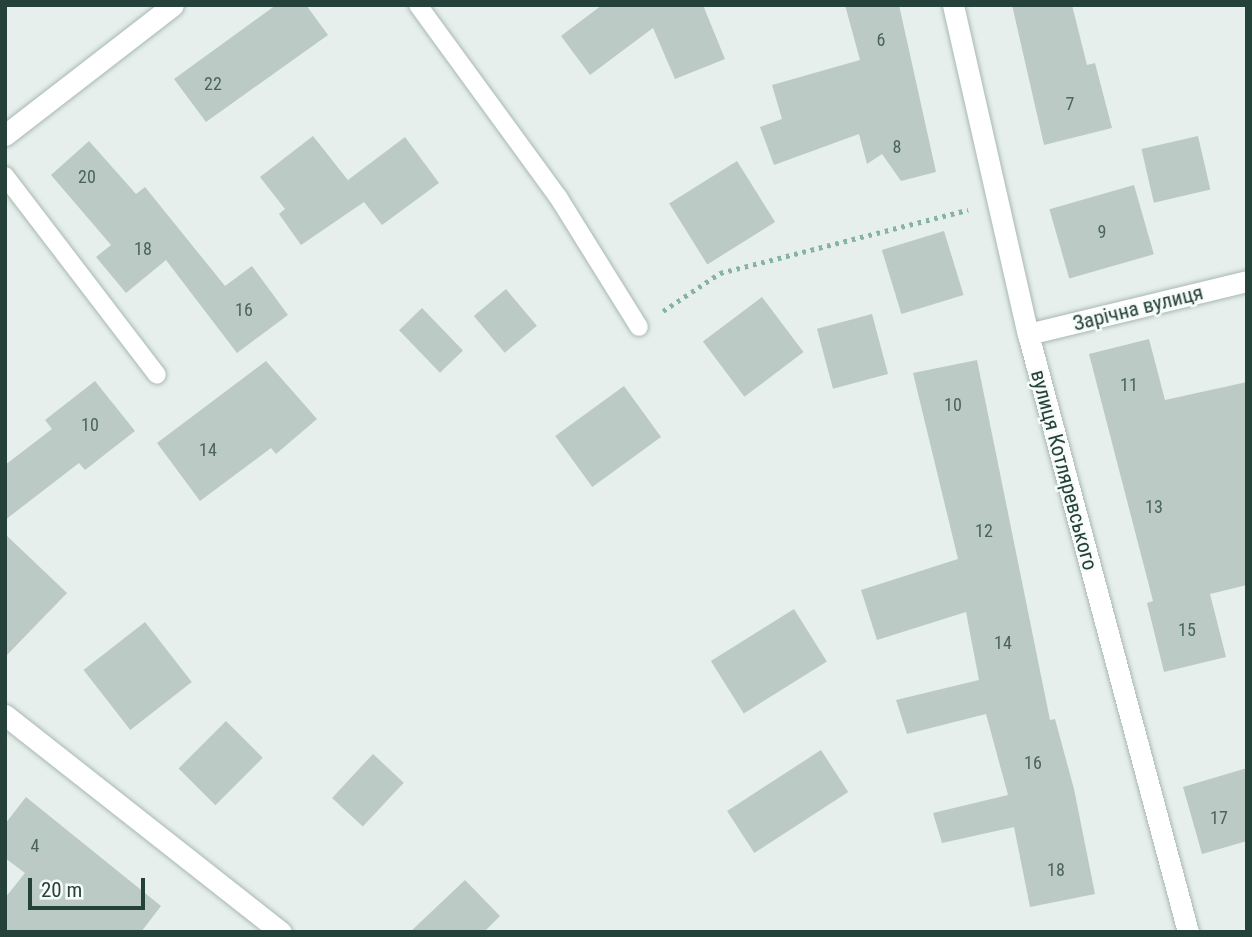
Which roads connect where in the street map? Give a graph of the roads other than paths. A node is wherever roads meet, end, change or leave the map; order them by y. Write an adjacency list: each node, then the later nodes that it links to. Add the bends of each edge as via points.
1 (173, 5): 4 (street)
2 (418, 5): 7 (lane, via 558,197)
3 (953, 5): 8 (street, вулиця Котляревського)
4 (5, 135)
5 (5, 176): 9 (lane)
6 (1247, 281): 8 (street, Зарічна вулиця)
7 (639, 327)
8 (1028, 334): 12 (street, вулиця Котляревського)
9 (157, 376)
10 (5, 715): 11 (street)
11 (281, 932)
12 (1188, 932)

